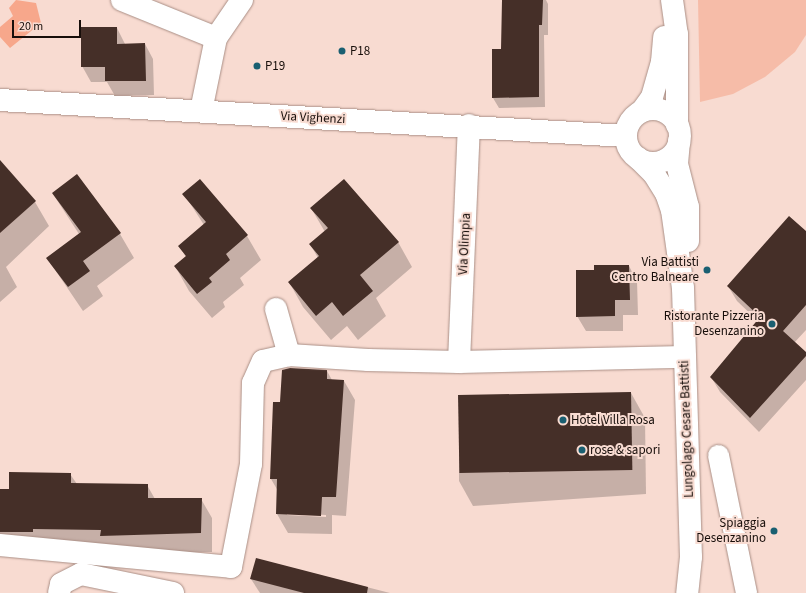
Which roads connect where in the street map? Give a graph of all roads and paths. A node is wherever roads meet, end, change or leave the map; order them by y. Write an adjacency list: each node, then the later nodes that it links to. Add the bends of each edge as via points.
1 (122, 0): 5 (street)
2 (242, 0): 5 (street)
3 (667, 0): 8 (street, via 662,62 652,98)
4 (672, 0): 10 (street, Lungolago Cesare Battisti, via 677,34)
5 (216, 38): 7 (street)
6 (0, 100): 7 (street, Via Vighenzi)
7 (201, 111): 9 (street, Via Vighenzi)
8 (642, 111): 10 (street, via 662,111 673,118); 11 (street, via 630,121)
9 (469, 125): 11 (street, Via Vighenzi); 17 (street, Via Olimpia)
10 (678, 133): 12 (street, via 674,153 664,160 651,162); 13 (street, Lungolago Cesare Battisti, via 677,164 688,207 689,237)
11 (626, 136): 12 (street, via 632,152)
12 (638, 158): 13 (street, Lungolago Cesare Battisti, via 654,174 666,193 672,210)
13 (683, 288): 16 (street, Lungolago Cesare Battisti)
14 (276, 309): 15 (street)
15 (289, 355): 17 (street); 19 (street, via 263,361 253,383 252,464 231,567)
16 (685, 357): 17 (street); 22 (street, Lungolago Cesare Battisti, via 691,557)
17 (459, 362)
18 (718, 455): 23 (street)
19 (0, 545)
20 (59, 593): 21 (street, via 61,584 81,574)
21 (173, 593)
22 (687, 593)
23 (746, 593)

